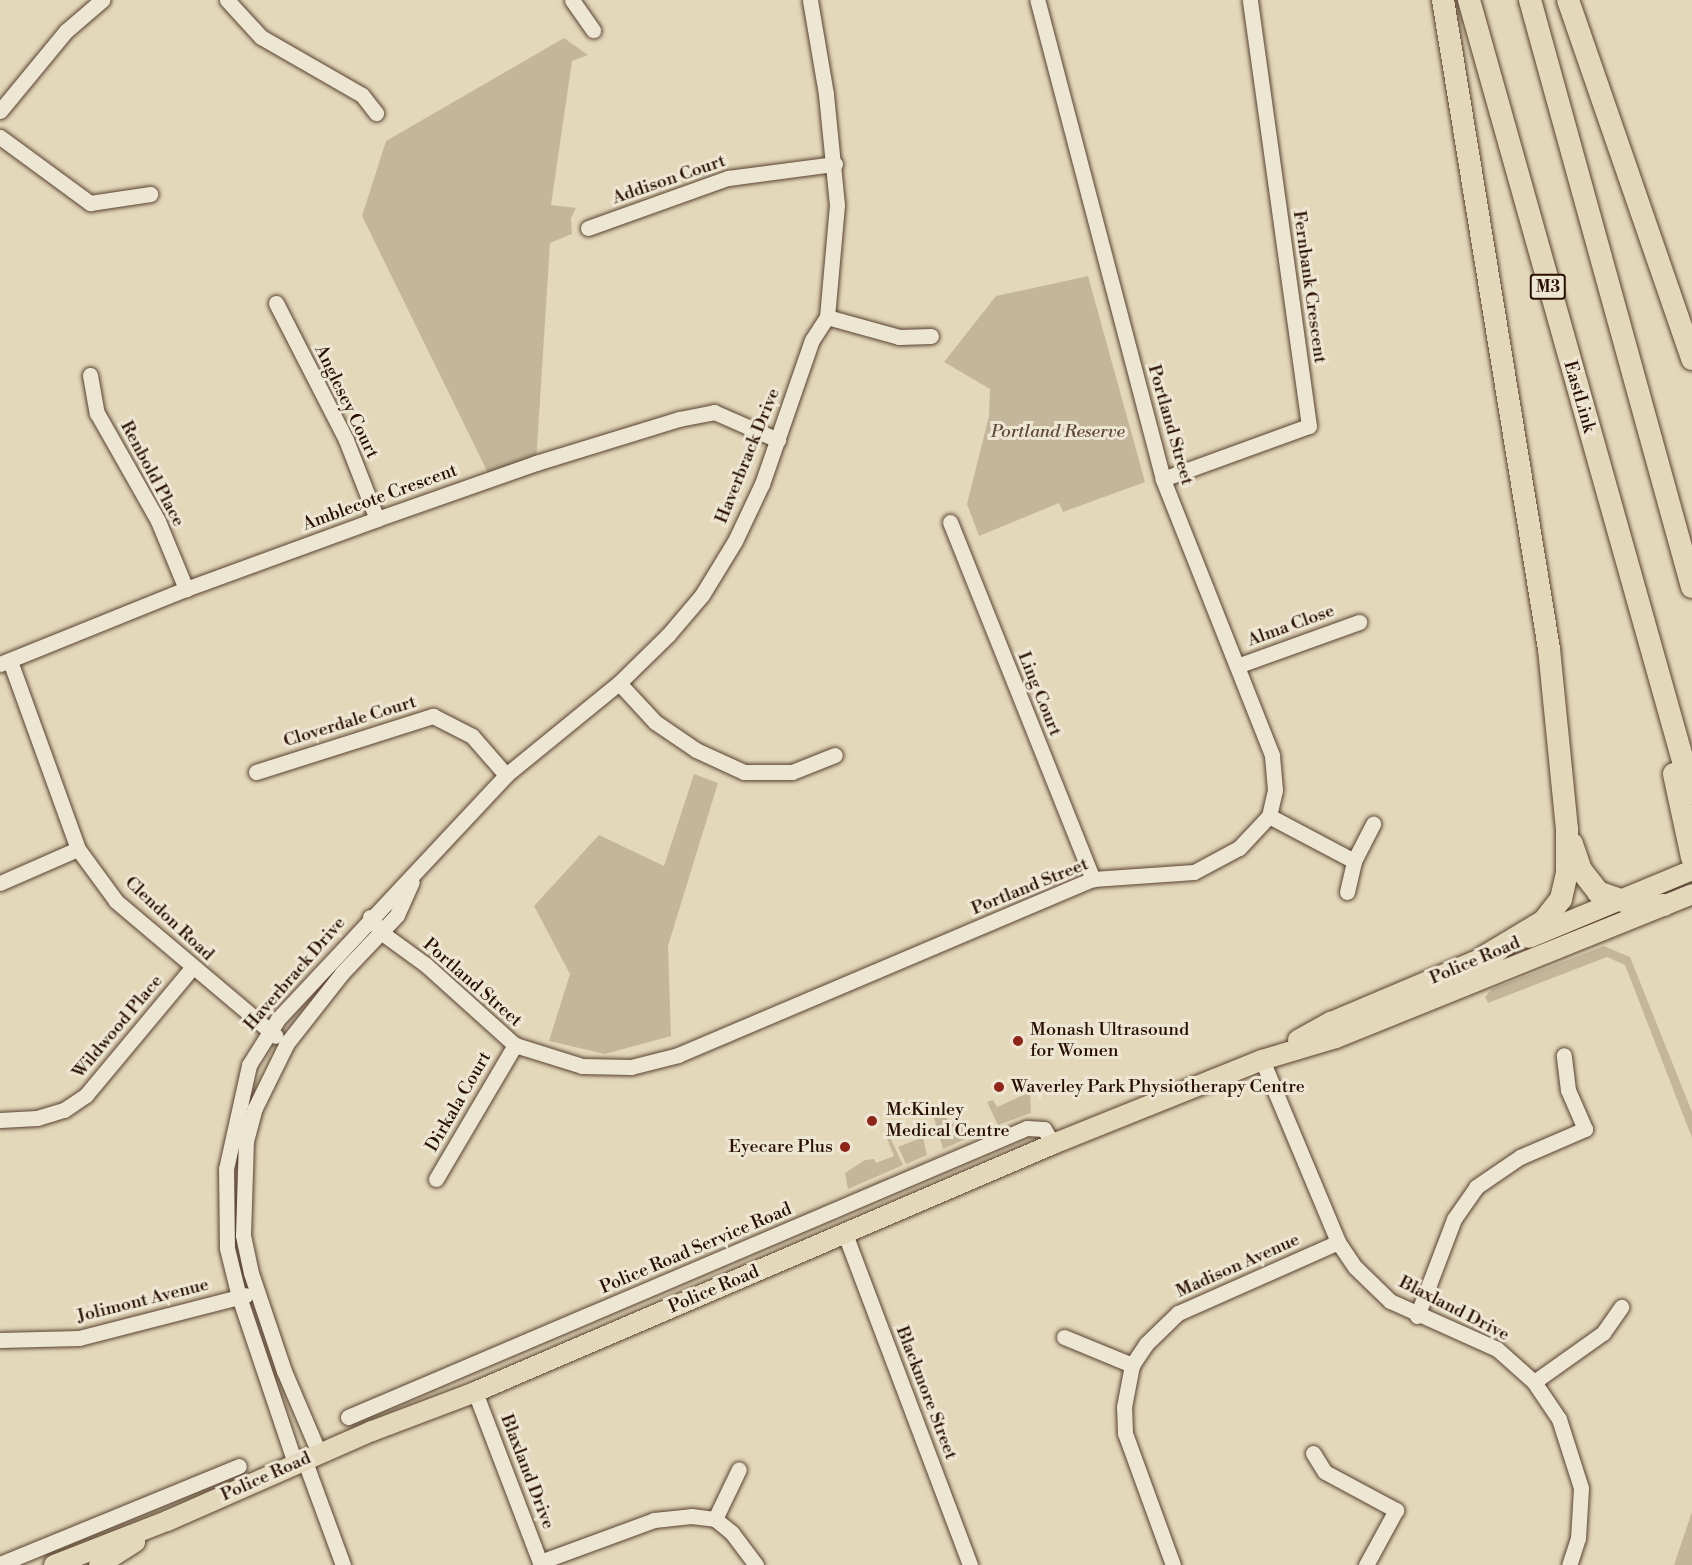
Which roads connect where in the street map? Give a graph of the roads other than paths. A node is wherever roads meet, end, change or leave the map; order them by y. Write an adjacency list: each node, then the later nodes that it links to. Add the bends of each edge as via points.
1 (102, 0): 12 (street)
2 (227, 0): 14 (street, via 261,37 362,95)
3 (572, 0): 11 (street)
4 (810, 0): 16 (street, Haverbrack Drive)
5 (1037, 0): 25 (street, Portland Street)
6 (1250, 0): 25 (street, Fernbank Crescent, via 1309,426)
7 (1443, 0): 41 (highway, via 1549,649)
8 (1469, 0): 28 (highway, EastLink / M3)
9 (1530, 0): 29 (highway)
10 (1568, 0): 22 (highway)
11 (593, 30)
12 (6, 90): 13 (street)
13 (0, 111)
14 (376, 113)
15 (0, 137): 17 (street, via 90,203)
16 (834, 164): 18 (street, Addison Court, via 728,178); 20 (street, Haverbrack Drive, via 837,205)
17 (150, 194)
18 (588, 228)
19 (276, 303): 26 (street, Anglesey Court, via 346,440)
20 (827, 317): 21 (street, via 899,337); 24 (street, Haverbrack Drive, via 812,340)
21 (931, 336)
22 (1692, 359)
23 (90, 375): 30 (street, Renbold Place, via 97,413 158,521)
24 (778, 440): 26 (street, Amblecote Crescent, via 714,412 536,463); 34 (street, Haverbrack Drive, via 735,541 702,595)
25 (1163, 479): 33 (street, Portland Street)
26 (377, 519): 30 (street, Amblecote Crescent)
27 (950, 522): 47 (street, Ling Court)
28 (1629, 573): 38 (highway, EastLink / M3); 43 (highway)
29 (1692, 587)
30 (186, 589): 32 (street, Amblecote Crescent)
31 (1359, 622): 33 (street, Alma Close)
32 (5, 663): 42 (street, Clendon Road)
33 (1237, 666): 39 (street, Portland Street, via 1272,755 1275,790)
34 (619, 683): 35 (street, via 655,722 696,750 744,772 792,772); 37 (street, Haverbrack Drive)
35 (835, 755)
36 (256, 772): 37 (street, Cloverdale Court, via 433,717 472,736)
37 (506, 775): 46 (street, Haverbrack Drive)
38 (1692, 793)
39 (1269, 816): 44 (street); 47 (street, Portland Street, via 1239,848 1194,872)
40 (1373, 824): 44 (street)
41 (1567, 829): 51 (highway, via 1581,870 1598,892); 55 (highway, via 1567,873 1561,899 1544,921)
42 (78, 849): 48 (street); 56 (street, Clendon Road, via 116,901)
43 (1692, 857)
44 (1354, 861): 49 (street)
45 (1692, 870): 51 (main road, Police Road)
46 (414, 876): 53 (street, Haverbrack Drive); 54 (street, Haverbrack Drive, via 397,915)
47 (1093, 879): 59 (street, Portland Street, via 678,1055 631,1067 582,1066)
48 (0, 883)
49 (1347, 892)
50 (1692, 894): 52 (main road, Police Road)
51 (1617, 901): 52 (highway, via 1641,908); 55 (main road, Police Road)
52 (1669, 903): 61 (main road, Police Road, via 1336,1038)
53 (370, 917): 54 (street, Portland Street); 57 (street, Haverbrack Drive, via 325,973)
54 (382, 933): 58 (street, Haverbrack Drive, via 342,973); 59 (street, Portland Street, via 426,965)
55 (1484, 957): 61 (main road, Police Road, via 1331,1022)
56 (192, 968): 57 (street, Clendon Road); 62 (street, Wildwood Place, via 86,1095 64,1110 37,1118)
57 (268, 1031): 58 (street, Clendon Road); 70 (street, Haverbrack Drive, via 249,1065 226,1169 227,1248)
58 (287, 1043): 69 (street, Haverbrack Drive, via 255,1108 246,1141 243,1235)
59 (515, 1045): 65 (street, Dirkala Court)
60 (1564, 1055): 72 (street, via 1568,1090 1585,1129 1520,1156 1476,1187 1454,1219)
61 (1262, 1060): 63 (main road, Police Road); 68 (street, Blaxland Drive)
62 (0, 1120)
63 (1053, 1144): 64 (street, Police Road Service Road, via 1044,1130 1027,1128); 66 (main road, Police Road)
64 (941, 1165): 66 (street); 73 (street, Police Road Service Road)
65 (436, 1179)
66 (937, 1195): 67 (main road, Police Road)
67 (845, 1234): 76 (main road, Police Road); 94 (street, Blackmore Street)
68 (1338, 1242): 72 (street, Blaxland Drive, via 1370,1284); 77 (street, Madison Avenue, via 1178,1313 1157,1332)
69 (257, 1291): 70 (street, Jolimont Avenue); 82 (street, Haverbrack Drive, via 284,1371)
70 (239, 1298): 75 (street, Jolimont Avenue, via 79,1338); 82 (street, Haverbrack Drive)
71 (1621, 1307): 78 (street, via 1603,1333)
72 (1417, 1316): 78 (street, Blaxland Drive, via 1497,1349)
73 (553, 1330): 76 (street); 80 (street, Police Road Service Road)
74 (1065, 1337): 77 (street)
75 (0, 1340)
76 (563, 1354): 79 (main road, Police Road)
77 (1132, 1365): 95 (street, Madison Avenue, via 1124,1407 1125,1432)
78 (1534, 1382): 97 (street, Blaxland Drive, via 1559,1419 1578,1473 1578,1538)
79 (476, 1392): 82 (main road, Police Road); 89 (street, Blaxland Drive)
80 (348, 1417)
81 (1313, 1453): 96 (street, via 1325,1472 1396,1510)
82 (306, 1458): 87 (main road, Police Road); 92 (street)
83 (238, 1466): 85 (street)
84 (740, 1469): 86 (street)
85 (158, 1499): 87 (street); 88 (street)
86 (715, 1519): 89 (street, via 673,1516 654,1520); 93 (street, via 732,1533)
87 (167, 1521): 90 (main road, Police Road); 91 (main road, Police Road)
88 (0, 1564)
89 (541, 1564)
90 (54, 1565)
91 (99, 1565)
92 (343, 1565)
93 (756, 1565)
94 (970, 1565)
95 (1173, 1565)
96 (1366, 1565)
97 (1569, 1565)

